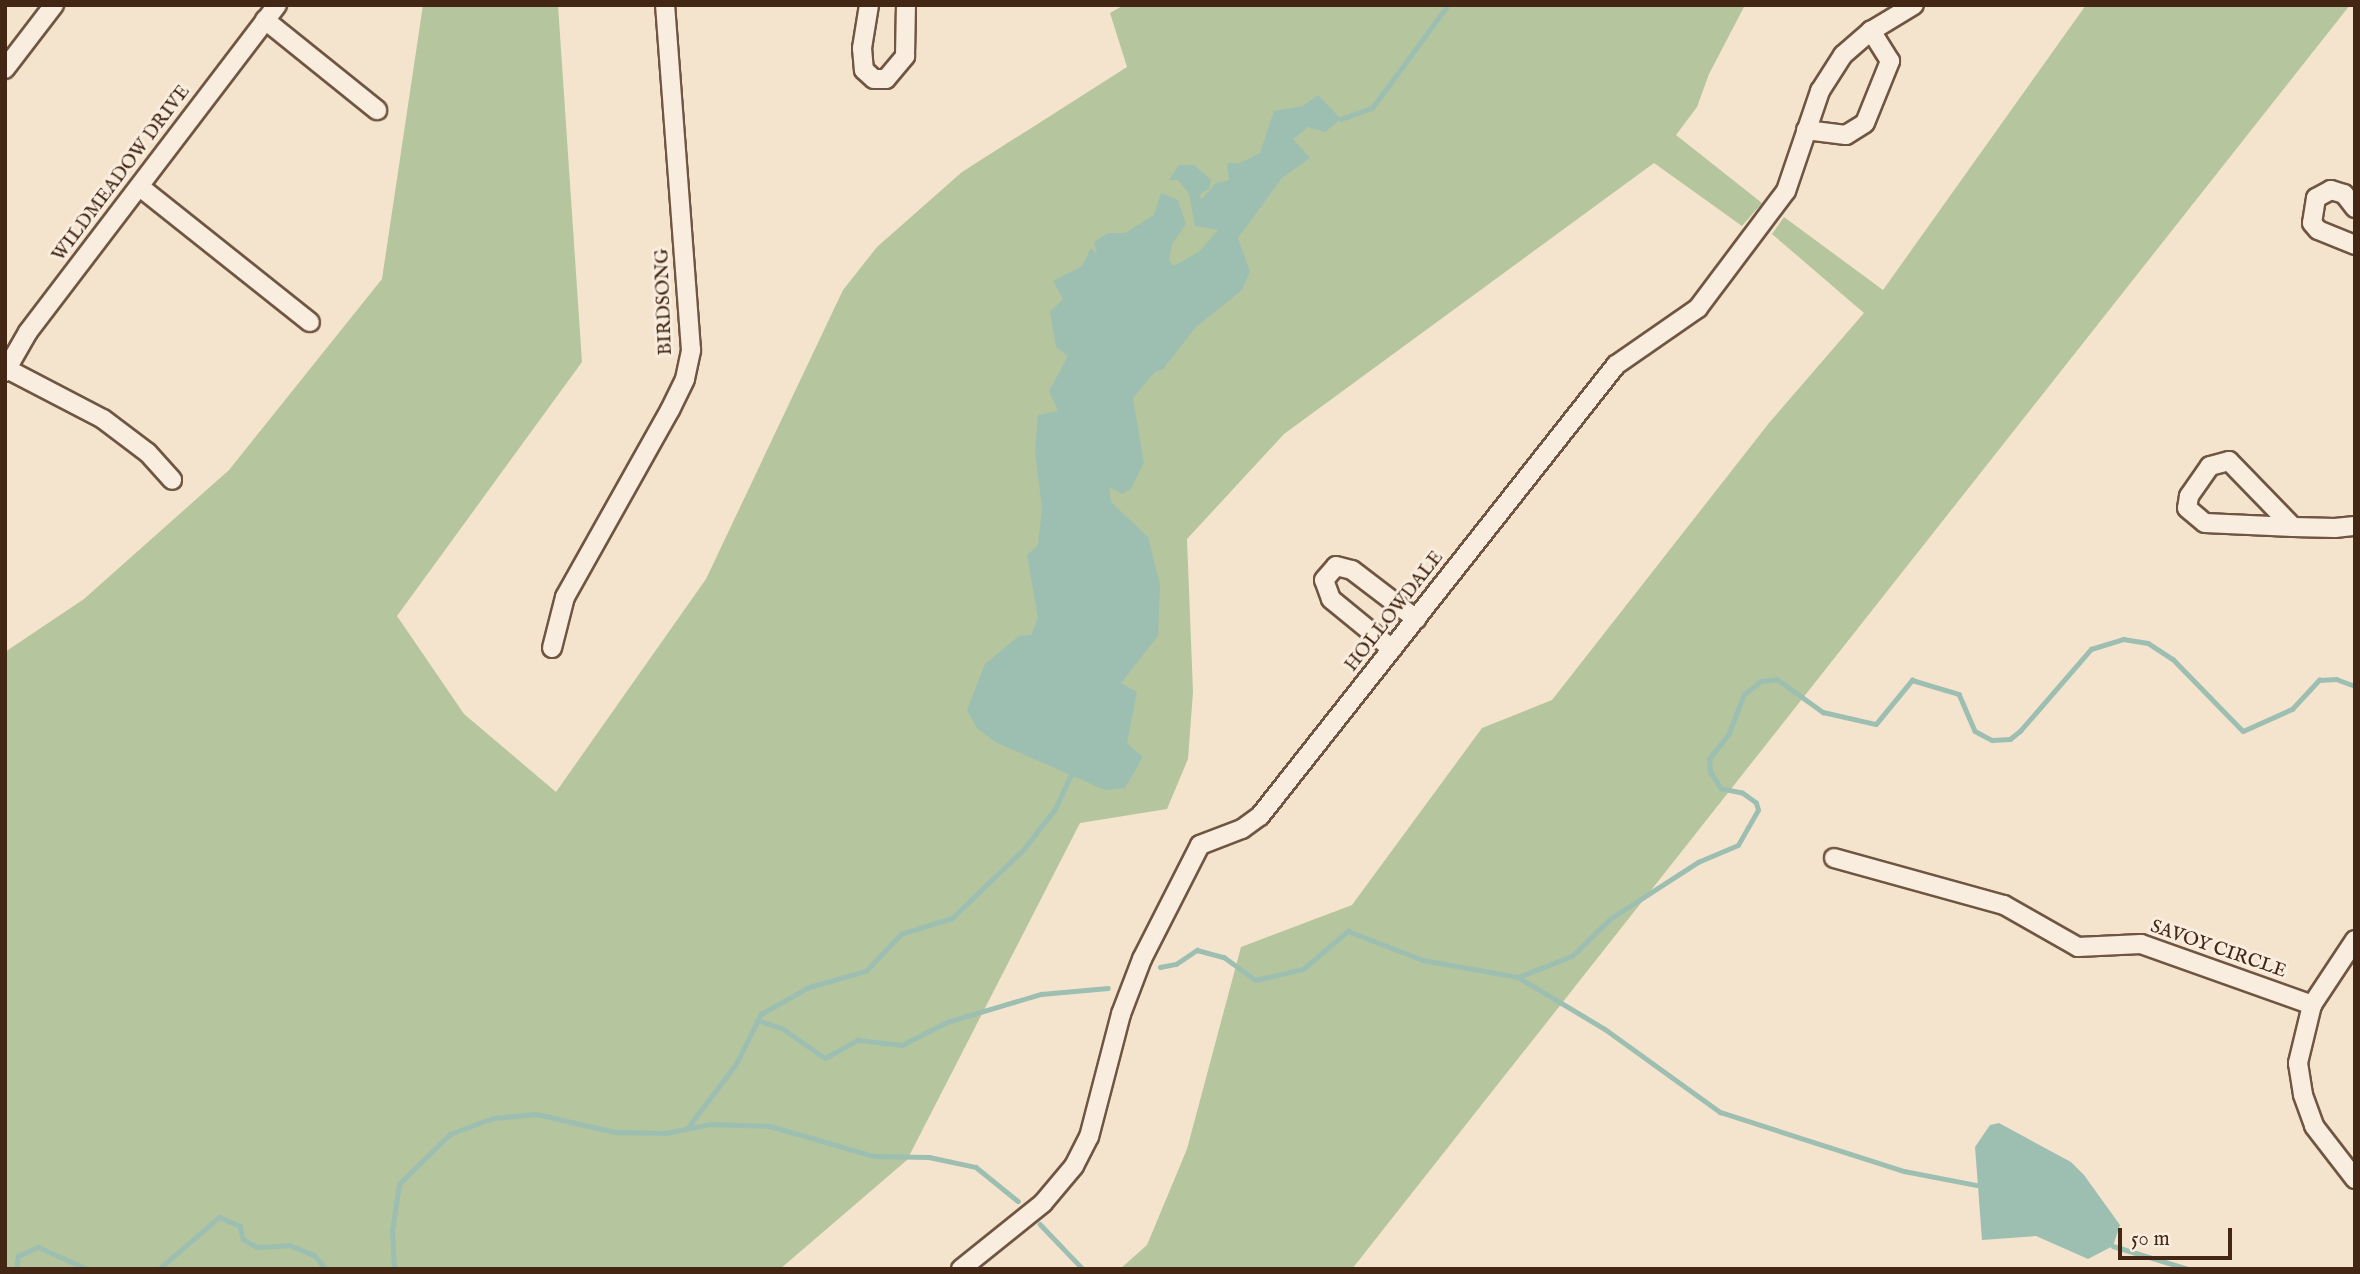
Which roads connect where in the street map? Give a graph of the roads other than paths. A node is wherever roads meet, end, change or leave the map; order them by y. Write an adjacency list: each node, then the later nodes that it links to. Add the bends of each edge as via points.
1 (54, 5): 9 (street)
2 (277, 5): 7 (street, WILDMEADOW DRIVE)
3 (664, 5): 21 (street, BIRDSONG, via 691,350 685,379 670,410 565,597)
4 (869, 5): 5 (street, via 862,48 864,71 874,79 886,79 905,56)
5 (906, 5)
6 (1914, 5): 8 (street, HOLLOWDALE)
7 (265, 20): 10 (street); 12 (street, WILDMEADOW DRIVE)
8 (1871, 31): 11 (street, HOLLOWDALE, via 1843,55 1820,91); 11 (street, via 1891,61 1865,123 1846,135)
9 (5, 69)
10 (377, 110)
11 (1806, 130): 20 (street, HOLLOWDALE, via 1786,191 1698,307 1616,365)
12 (140, 187): 15 (street); 16 (street, WILDMEADOW DRIVE, via 28,332)
13 (2355, 208): 14 (street, via 2344,194 2331,190 2316,198 2312,223 2326,235)
14 (2355, 245)
15 (310, 321)
16 (6, 371): 17 (street, via 103,419 148,453)
17 (172, 480)
18 (2355, 526): 19 (street)
19 (2293, 527): 19 (street, via 2205,523 2188,508 2189,496 2210,466 2229,461)
20 (1416, 619): 22 (street, HOLLOWDALE); 22 (street, via 1352,570 1336,566 1324,580 1331,600)
21 (552, 648)
22 (1392, 649): 27 (street, HOLLOWDALE, via 1260,817 1200,845 1142,959 1121,1014 1089,1138 1074,1166 1043,1203)
23 (1834, 858): 25 (street, SAVOY CIRCLE, via 2004,905 2078,947 2141,944)
24 (2355, 940): 25 (street)
25 (2312, 1005): 26 (street, via 2298,1063 2303,1095 2314,1126)
26 (2355, 1179)
27 (961, 1269)

